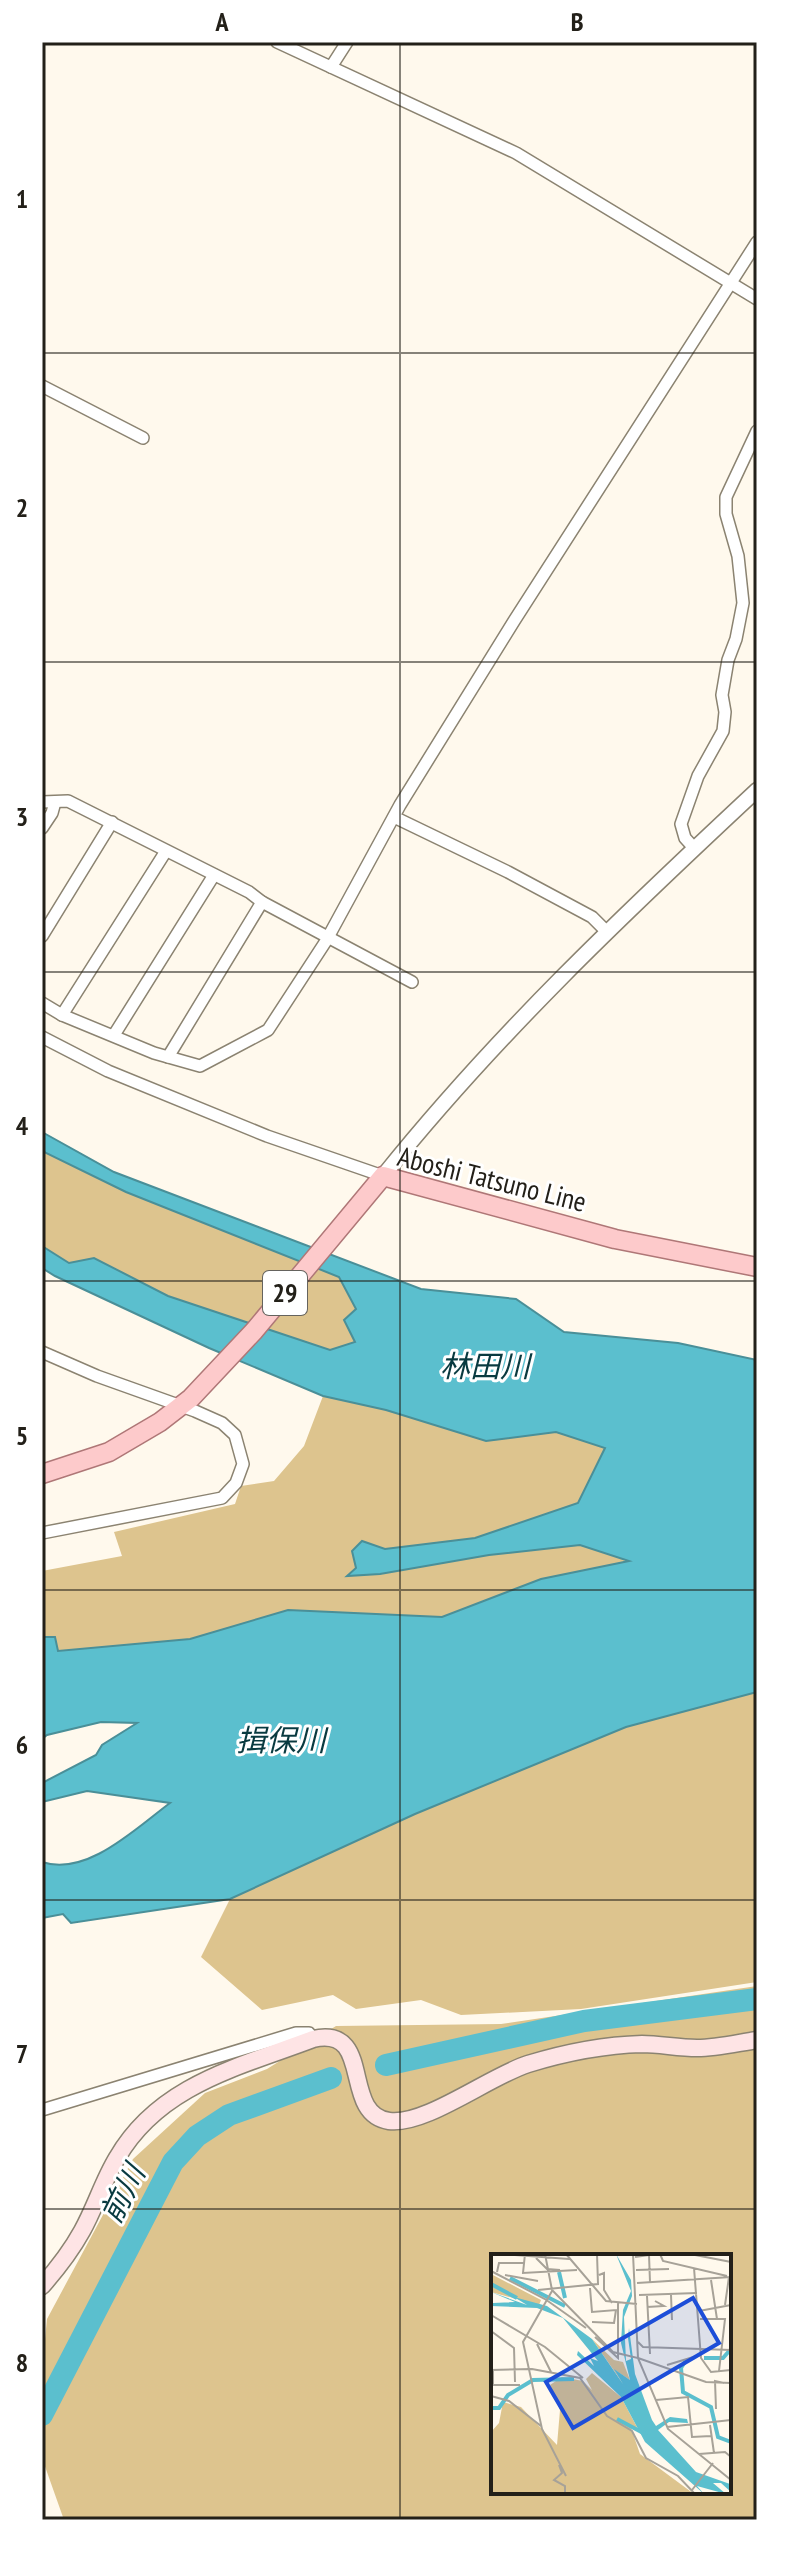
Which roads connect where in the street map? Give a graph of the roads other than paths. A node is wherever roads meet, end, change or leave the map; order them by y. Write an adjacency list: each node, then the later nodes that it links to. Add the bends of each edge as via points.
1 (277, 42): 3 (street)
2 (347, 42): 3 (street)
3 (331, 67): 5 (street, via 516,153)
4 (757, 242): 5 (street)
5 (731, 284): 6 (street); 12 (street)
6 (757, 299)
7 (42, 386): 9 (street)
8 (757, 431): 15 (street, via 726,497 743,603 722,695 723,731 698,776 681,824)
9 (143, 438)
10 (757, 790): 15 (street)
11 (48, 802): 13 (street, via 68,801); 14 (street, via 52,813)
12 (394, 817): 19 (street, via 588,915); 21 (street)
13 (112, 822): 16 (street); 20 (street)
14 (42, 828)
15 (695, 849): 19 (street)
16 (166, 851): 17 (street); 24 (street)
17 (214, 875): 18 (street); 25 (street)
18 (262, 902): 21 (street); 27 (street)
19 (607, 932): 28 (street, via 496,1044)
20 (42, 936)
21 (327, 936): 22 (street); 27 (street, via 268,1030 200,1066)
22 (412, 982)
23 (42, 1003): 24 (street)
24 (62, 1015): 25 (street)
25 (114, 1035): 27 (street)
26 (42, 1037): 28 (street, via 108,1071)
27 (168, 1057)
28 (379, 1180): 29 (main road, Aboshi Tatsuno Line, via 615,1239); 31 (main road, Aboshi Tatsuno Line / 29, via 254,1331)
29 (757, 1267)
30 (42, 1352): 31 (street, via 136,1392)
31 (185, 1401): 32 (main road, Aboshi Tatsuno Line / 29, via 109,1452); 33 (street, via 235,1435 243,1464 236,1483 222,1498)
32 (42, 1474)
33 (42, 1533)
34 (313, 2039): 35 (main road, via 342,2042 352,2057 362,2098 386,2121 407,2121 540,2060 642,2044 697,2048); 36 (street, via 309,2033 296,2033); 37 (main road, via 199,2082 150,2116 116,2159 82,2232)
35 (757, 2040)
36 (42, 2110)
37 (42, 2286)

